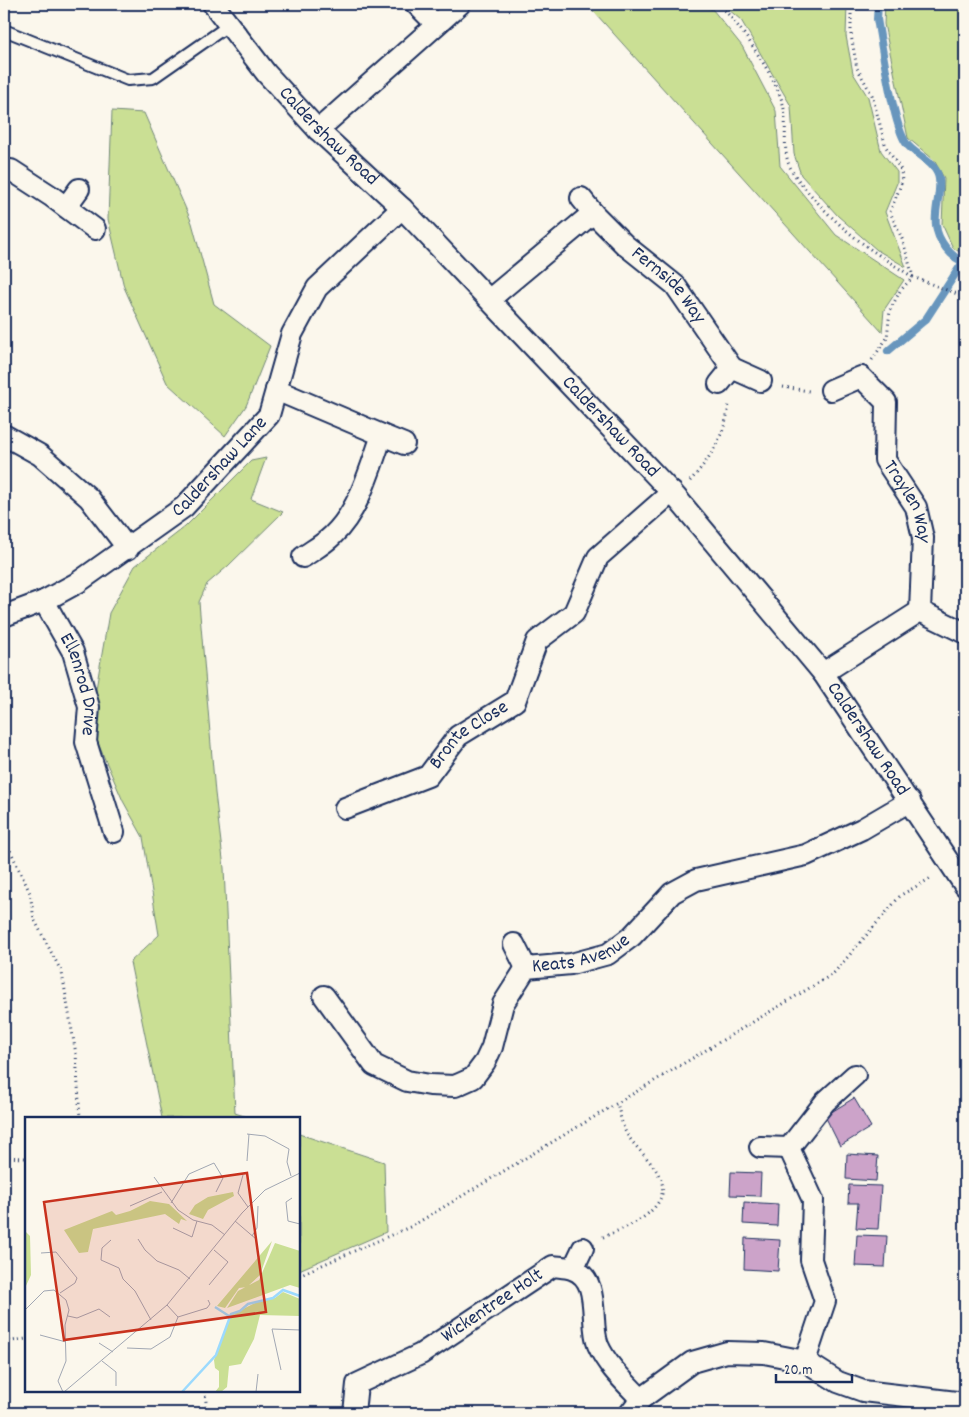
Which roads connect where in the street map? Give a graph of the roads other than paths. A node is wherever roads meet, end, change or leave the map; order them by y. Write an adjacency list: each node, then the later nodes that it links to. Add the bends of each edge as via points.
1 (213, 4): 5 (street, Caldershaw Road)
2 (416, 4): 4 (street)
3 (460, 4): 4 (street)
4 (436, 24): 7 (street)
5 (229, 25): 6 (lane, via 153,78 128,80); 7 (street, Caldershaw Road, via 266,73)
6 (4, 30)
7 (318, 130): 11 (street, Caldershaw Road)
8 (4, 170): 10 (street, via 11,170)
9 (79, 189): 10 (street)
10 (66, 207): 12 (street)
11 (402, 208): 13 (street, Caldershaw Road); 17 (street, Caldershaw Lane, via 317,288 292,334)
12 (95, 229)
13 (490, 299): 14 (street, Fernside Way, via 587,205 625,245 675,285); 22 (street, Caldershaw Road)
14 (732, 368): 15 (street); 16 (street)
15 (761, 381)
16 (719, 384)
17 (276, 390): 20 (street); 23 (street, Caldershaw Lane, via 269,415 184,507)
18 (831, 390): 26 (street, Traylen Way, via 861,377 886,402 886,460 916,507 923,538)
19 (4, 435): 23 (street, via 40,456 90,498)
20 (382, 435): 21 (street); 24 (street, via 366,482 352,510 332,536)
21 (404, 444)
22 (674, 494): 29 (street, Caldershaw Road); 31 (street, Bronte Close, via 598,557 574,613 537,641 515,701 458,736 428,776)
23 (128, 549): 25 (street, Caldershaw Lane)
24 (303, 557)
25 (44, 601): 27 (street, Caldershaw Lane); 32 (street, Ellenrod Drive, via 72,652 89,707 86,742)
26 (920, 611): 28 (street); 29 (street)
27 (4, 616)
28 (965, 633)
29 (823, 673): 30 (street, Caldershaw Road)
30 (910, 801): 33 (street, Caldershaw Road); 35 (street, Keats Avenue, via 862,829 806,855 696,880 672,893 632,936 608,954 571,964)
31 (345, 808)
32 (114, 832)
33 (965, 886)
34 (514, 944): 35 (street)
35 (526, 968): 36 (street, Keats Avenue, via 503,1004 485,1062 473,1078 455,1086 430,1086 406,1081 374,1065)
36 (324, 996)
37 (855, 1075): 39 (street, via 825,1102)
38 (760, 1147): 39 (street)
39 (789, 1148): 42 (street, via 813,1200 811,1260 825,1301)
40 (583, 1248): 41 (street)
41 (573, 1269): 44 (street, Wickentree Holt, via 588,1283 594,1303 598,1344); 45 (street, Wickentree Holt, via 553,1266 421,1354 357,1384)
42 (805, 1361): 43 (street, via 838,1382 864,1391); 44 (street, via 764,1352 727,1352 692,1362)
43 (965, 1404)
44 (635, 1406)
45 (354, 1413)

